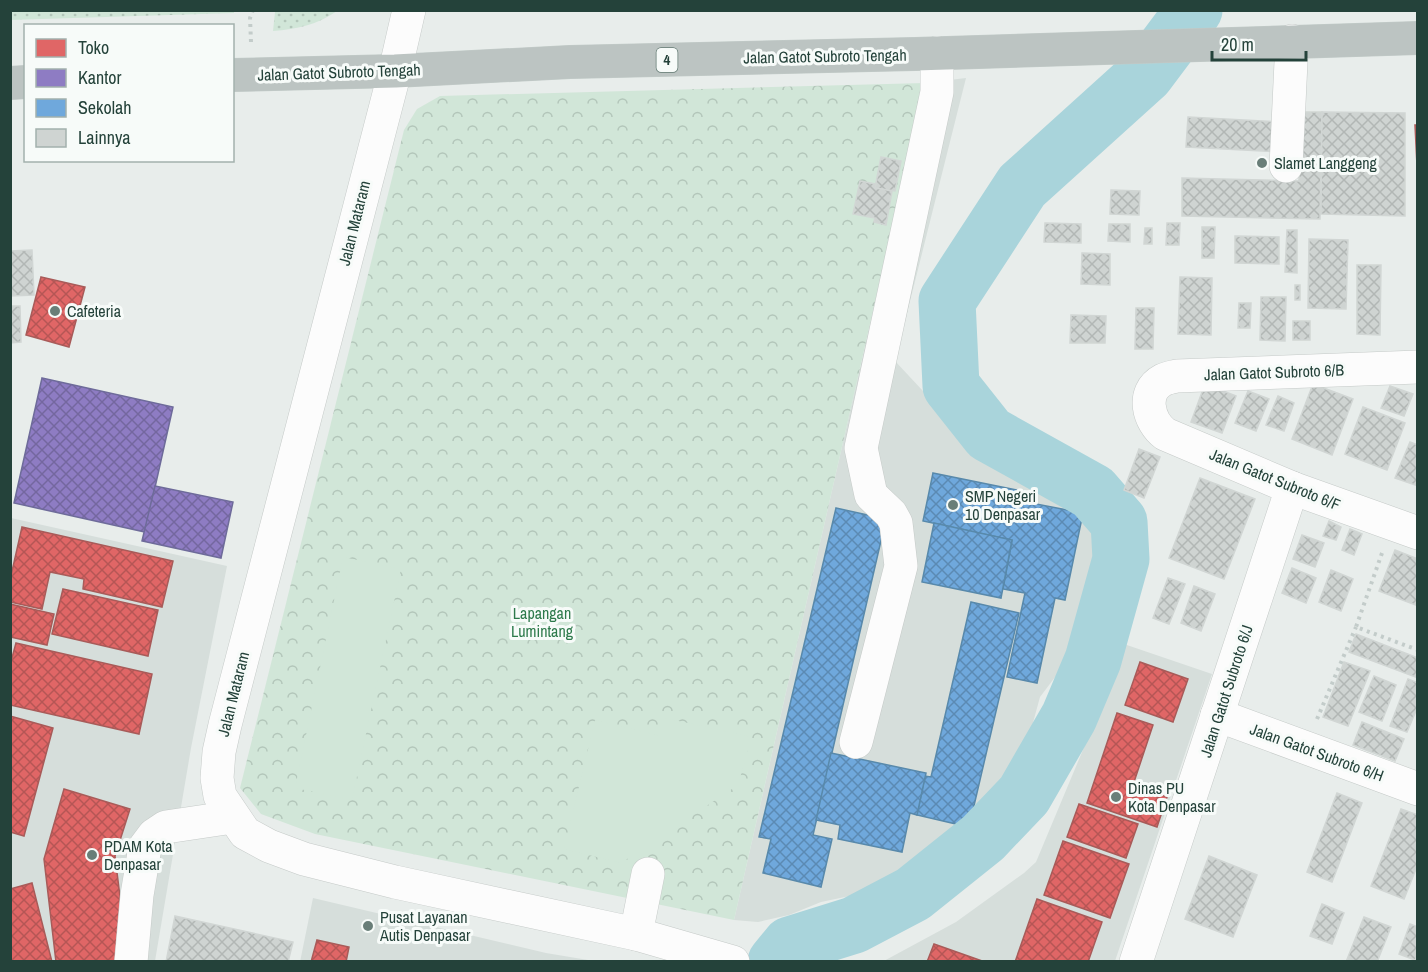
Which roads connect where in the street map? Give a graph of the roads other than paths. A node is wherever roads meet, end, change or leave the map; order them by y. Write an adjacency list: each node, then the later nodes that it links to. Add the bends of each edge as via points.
1 (409, 10): 5 (street, Jalan Mataram)
2 (1418, 38): 3 (highway, Jalan Gatot Subroto Tengah / 4)
3 (1292, 41): 4 (highway, Jalan Gatot Subroto Tengah / 4); 7 (street)
4 (937, 52): 5 (highway, Jalan Gatot Subroto Tengah / 4); 13 (street, via 937,92 861,448 871,495 896,523 901,566)
5 (395, 71): 6 (highway, Jalan Gatot Subroto Tengah / 4); 15 (street, Jalan Mataram, via 219,752 220,796)
6 (234, 75)
7 (1286, 166)
8 (1418, 367): 9 (street, Jalan Gatot Subroto 6/B, via 1177,376 1153,389)
9 (1150, 407): 10 (street, Jalan Gatot Subroto 6/F, via 1153,422 1166,434)
10 (1292, 488): 11 (street, Jalan Gatot Subroto 6/F); 12 (street, Jalan Gatot Subroto 6/J)
11 (1405, 528)
12 (1217, 715): 14 (street, Jalan Gatot Subroto 6/H); 20 (street, Jalan Gatot Subroto 6/J)
13 (856, 742)
14 (1418, 789)
15 (233, 817): 17 (street, Jalan Mataram, via 245,833 304,859); 19 (street, via 166,827 148,842 137,895)
16 (648, 874): 17 (street)
17 (636, 934): 18 (street, Jalan Mataram)
18 (728, 960)
19 (131, 962)
20 (1136, 962)

